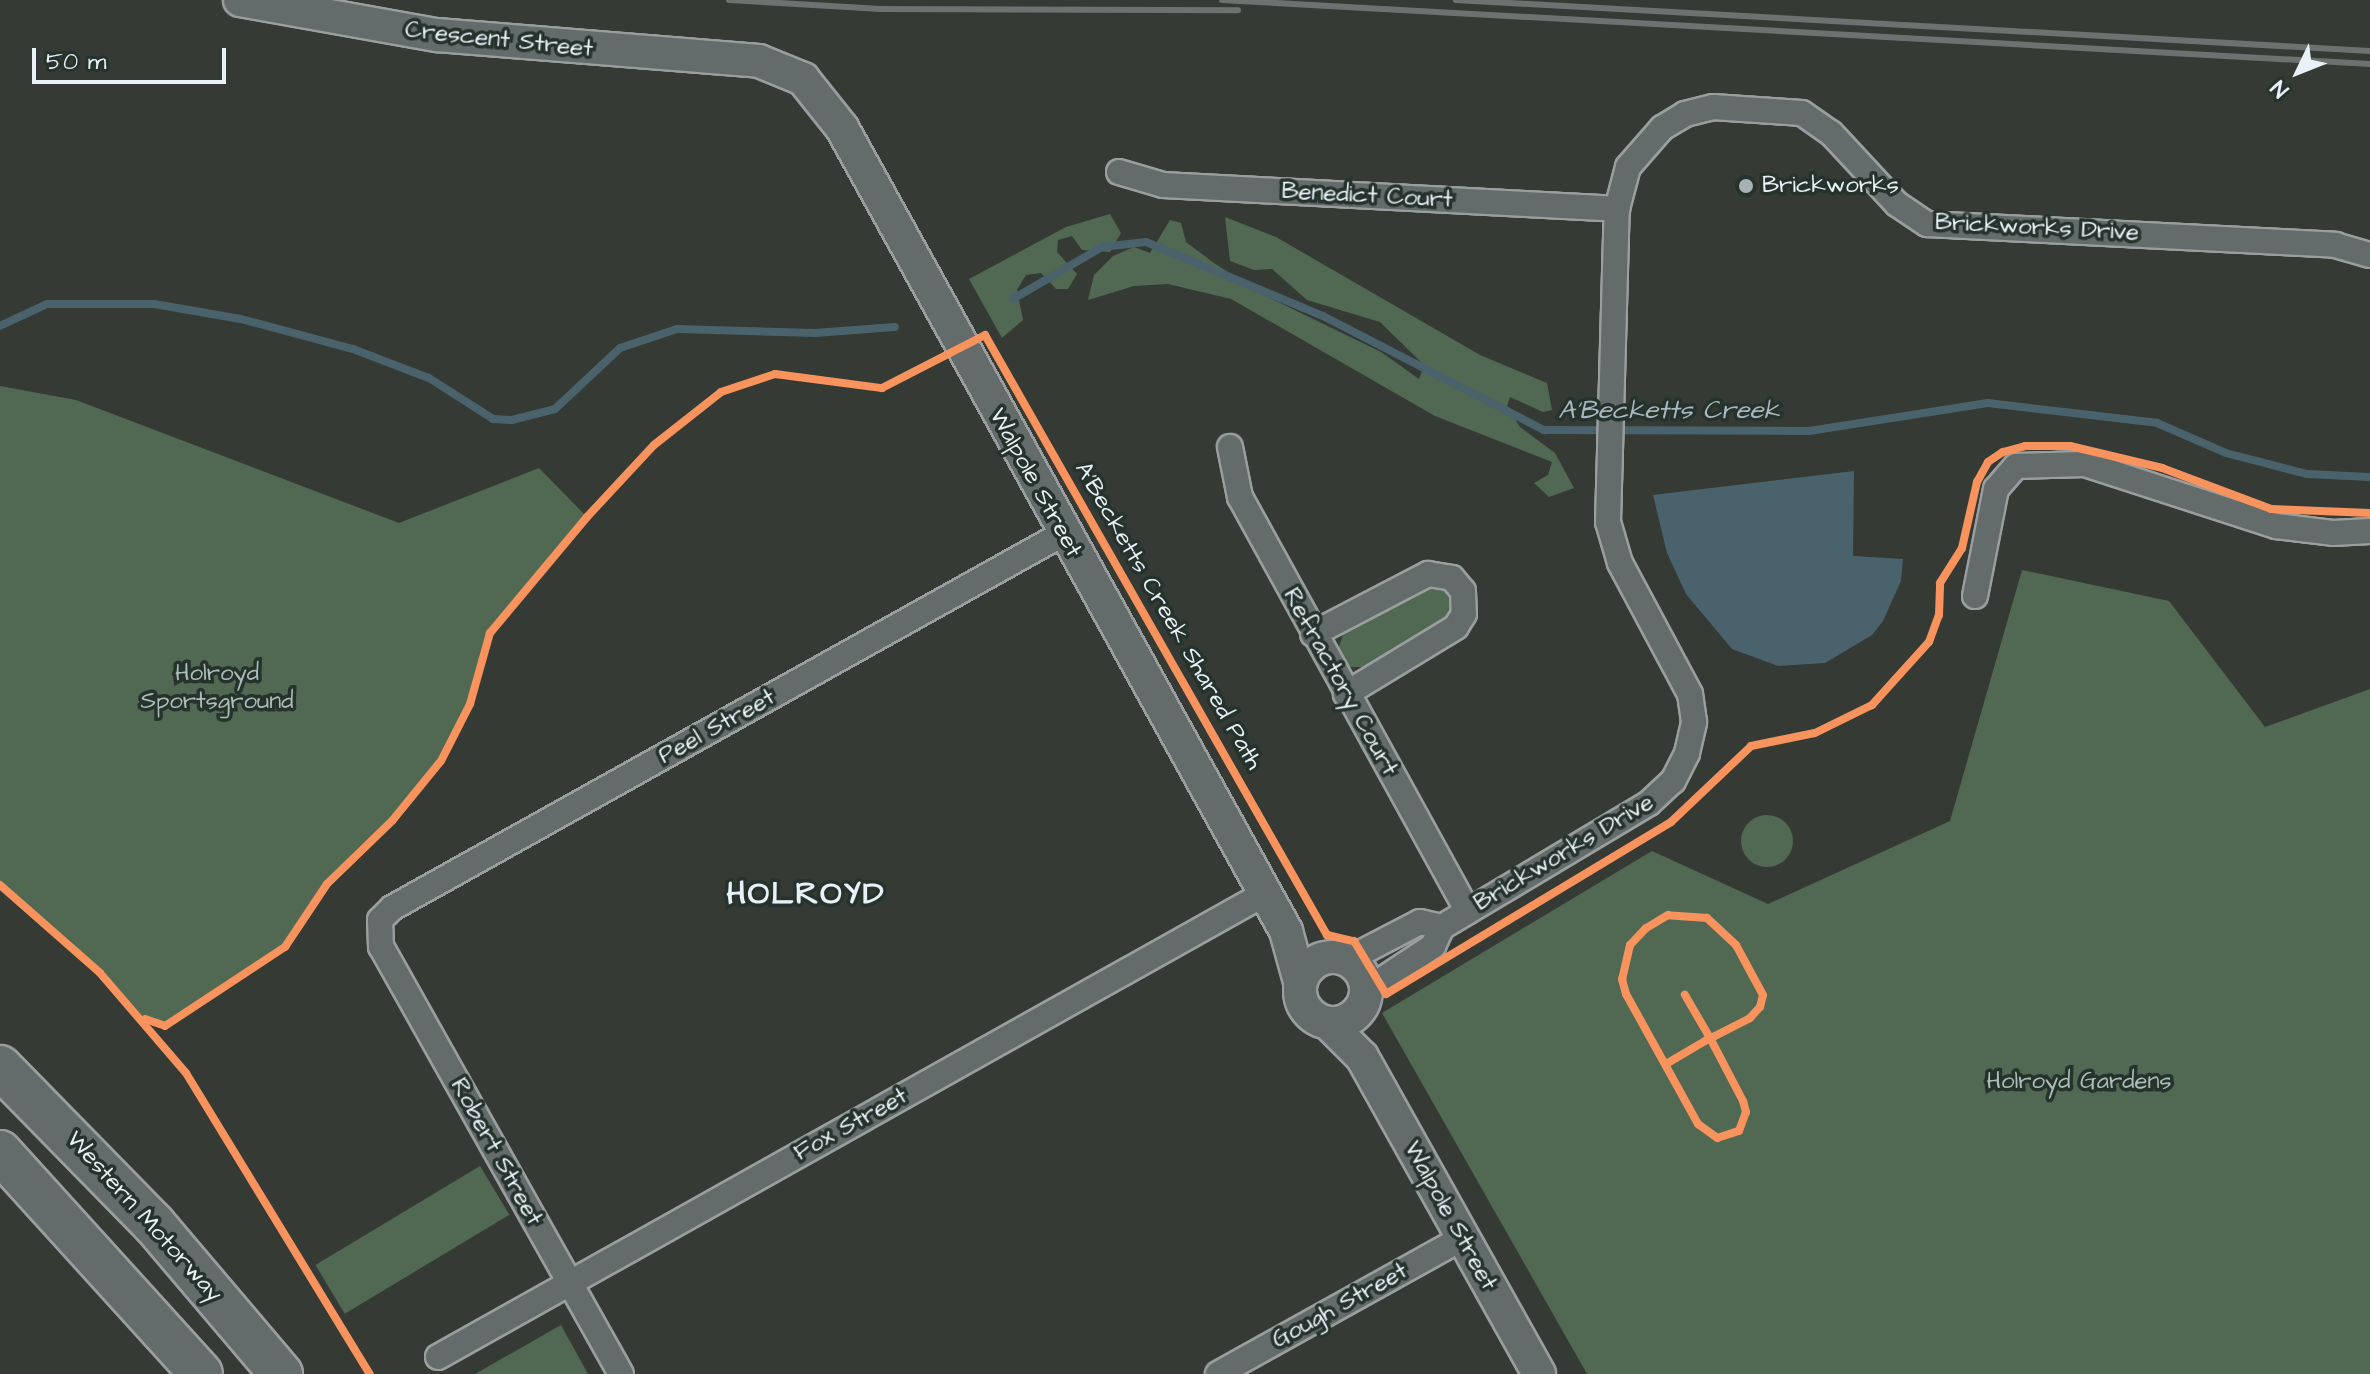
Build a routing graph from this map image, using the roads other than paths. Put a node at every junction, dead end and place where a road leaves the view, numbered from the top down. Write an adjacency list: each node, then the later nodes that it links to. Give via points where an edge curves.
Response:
1 (240, 0): 2 (street, Crescent Street, via 437,35)
2 (759, 61): 8 (street, Walpole Street, via 803,79 842,128)
3 (1119, 172): 4 (street, Benedict Court, via 1163,185)
4 (1617, 209): 5 (street, Brickworks Drive, via 1628,167 1646,142 1671,122 1713,107 1785,110 1821,123 1897,204 1927,224 2335,245); 13 (street, Brickworks Drive, via 1608,522 1616,553 1690,694 1694,722 1673,781 1649,803)
5 (2370, 255)
6 (1230, 447): 10 (street, Refractory Court, via 1240,497)
7 (2370, 531): 9 (street, via 2276,526 2085,464 2016,466 1996,489)
8 (1064, 533): 12 (street, Walpole Street); 14 (street, Peel Street, via 392,908)
9 (1975, 596)
10 (1313, 634): 11 (street, Refractory Court); 11 (street, via 1428,574 1444,574 1463,591 1464,614 1456,627)
11 (1346, 694): 13 (street, Refractory Court)
12 (1264, 894): 16 (street, Walpole Street, via 1286,931); 23 (street, Fox Street)
13 (1468, 911): 15 (street, Brickworks Drive)
14 (378, 927): 23 (street, Robert Street, via 381,947)
15 (1442, 927): 16 (street, Brickworks Drive, via 1420,922); 17 (street, Brickworks Drive, via 1433,946)
16 (1323, 967): 17 (street, via 1360,973); 17 (street, via 1309,1013)
17 (1350, 1009): 22 (street, Walpole Street, via 1362,1057)
18 (0, 1037): 20 (highway)
19 (0, 1067): 20 (highway, Western Motorway)
20 (54, 1119): 26 (highway, Western Motorway, via 153,1223)
21 (0, 1152): 25 (highway)
22 (1462, 1238): 28 (street, Gough Street); 29 (street, Walpole Street)
23 (570, 1283): 24 (street, Fox Street); 27 (street, Robert Street)
24 (438, 1357)
25 (201, 1374)
26 (281, 1374)
27 (621, 1374)
28 (1218, 1374)
29 (1539, 1374)

